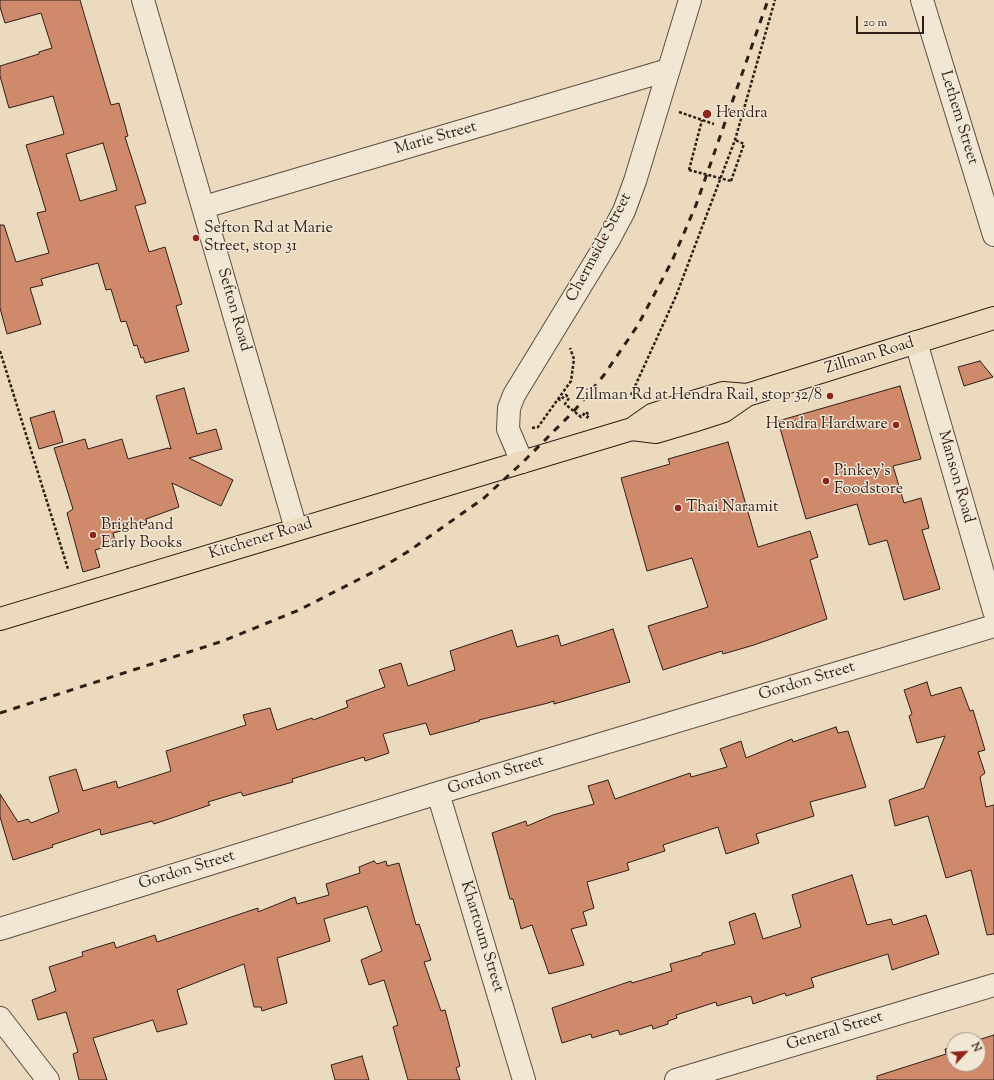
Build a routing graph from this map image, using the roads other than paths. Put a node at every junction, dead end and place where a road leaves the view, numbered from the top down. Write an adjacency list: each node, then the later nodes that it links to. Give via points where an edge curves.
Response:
1 (143, 0): 5 (street, Sefton Road)
2 (690, 0): 4 (street, Chermside Street)
3 (922, 0): 6 (street, Lethem Street)
4 (668, 70): 5 (street, Marie Street); 9 (street, Chermside Street, via 624,211 514,395 509,408 508,429)
5 (204, 206): 10 (street, Sefton Road)
6 (994, 235)
7 (994, 318): 8 (main road, Zillman Road)
8 (916, 342): 9 (main road, Zillman Road, via 747,395 724,411 693,421 656,432 632,429); 11 (street, Manson Road)
9 (522, 462): 10 (main road, Kitchener Road)
10 (296, 529): 12 (main road, Kitchener Road)
11 (994, 611)
12 (0, 618)
13 (994, 626): 14 (street, Gordon Street)
14 (438, 793): 15 (street, Gordon Street); 19 (street, Khartoum Street)
15 (0, 929)
16 (994, 985): 20 (street, General Street)
17 (0, 1018): 18 (street)
18 (48, 1080)
19 (524, 1080)
20 (676, 1080)

